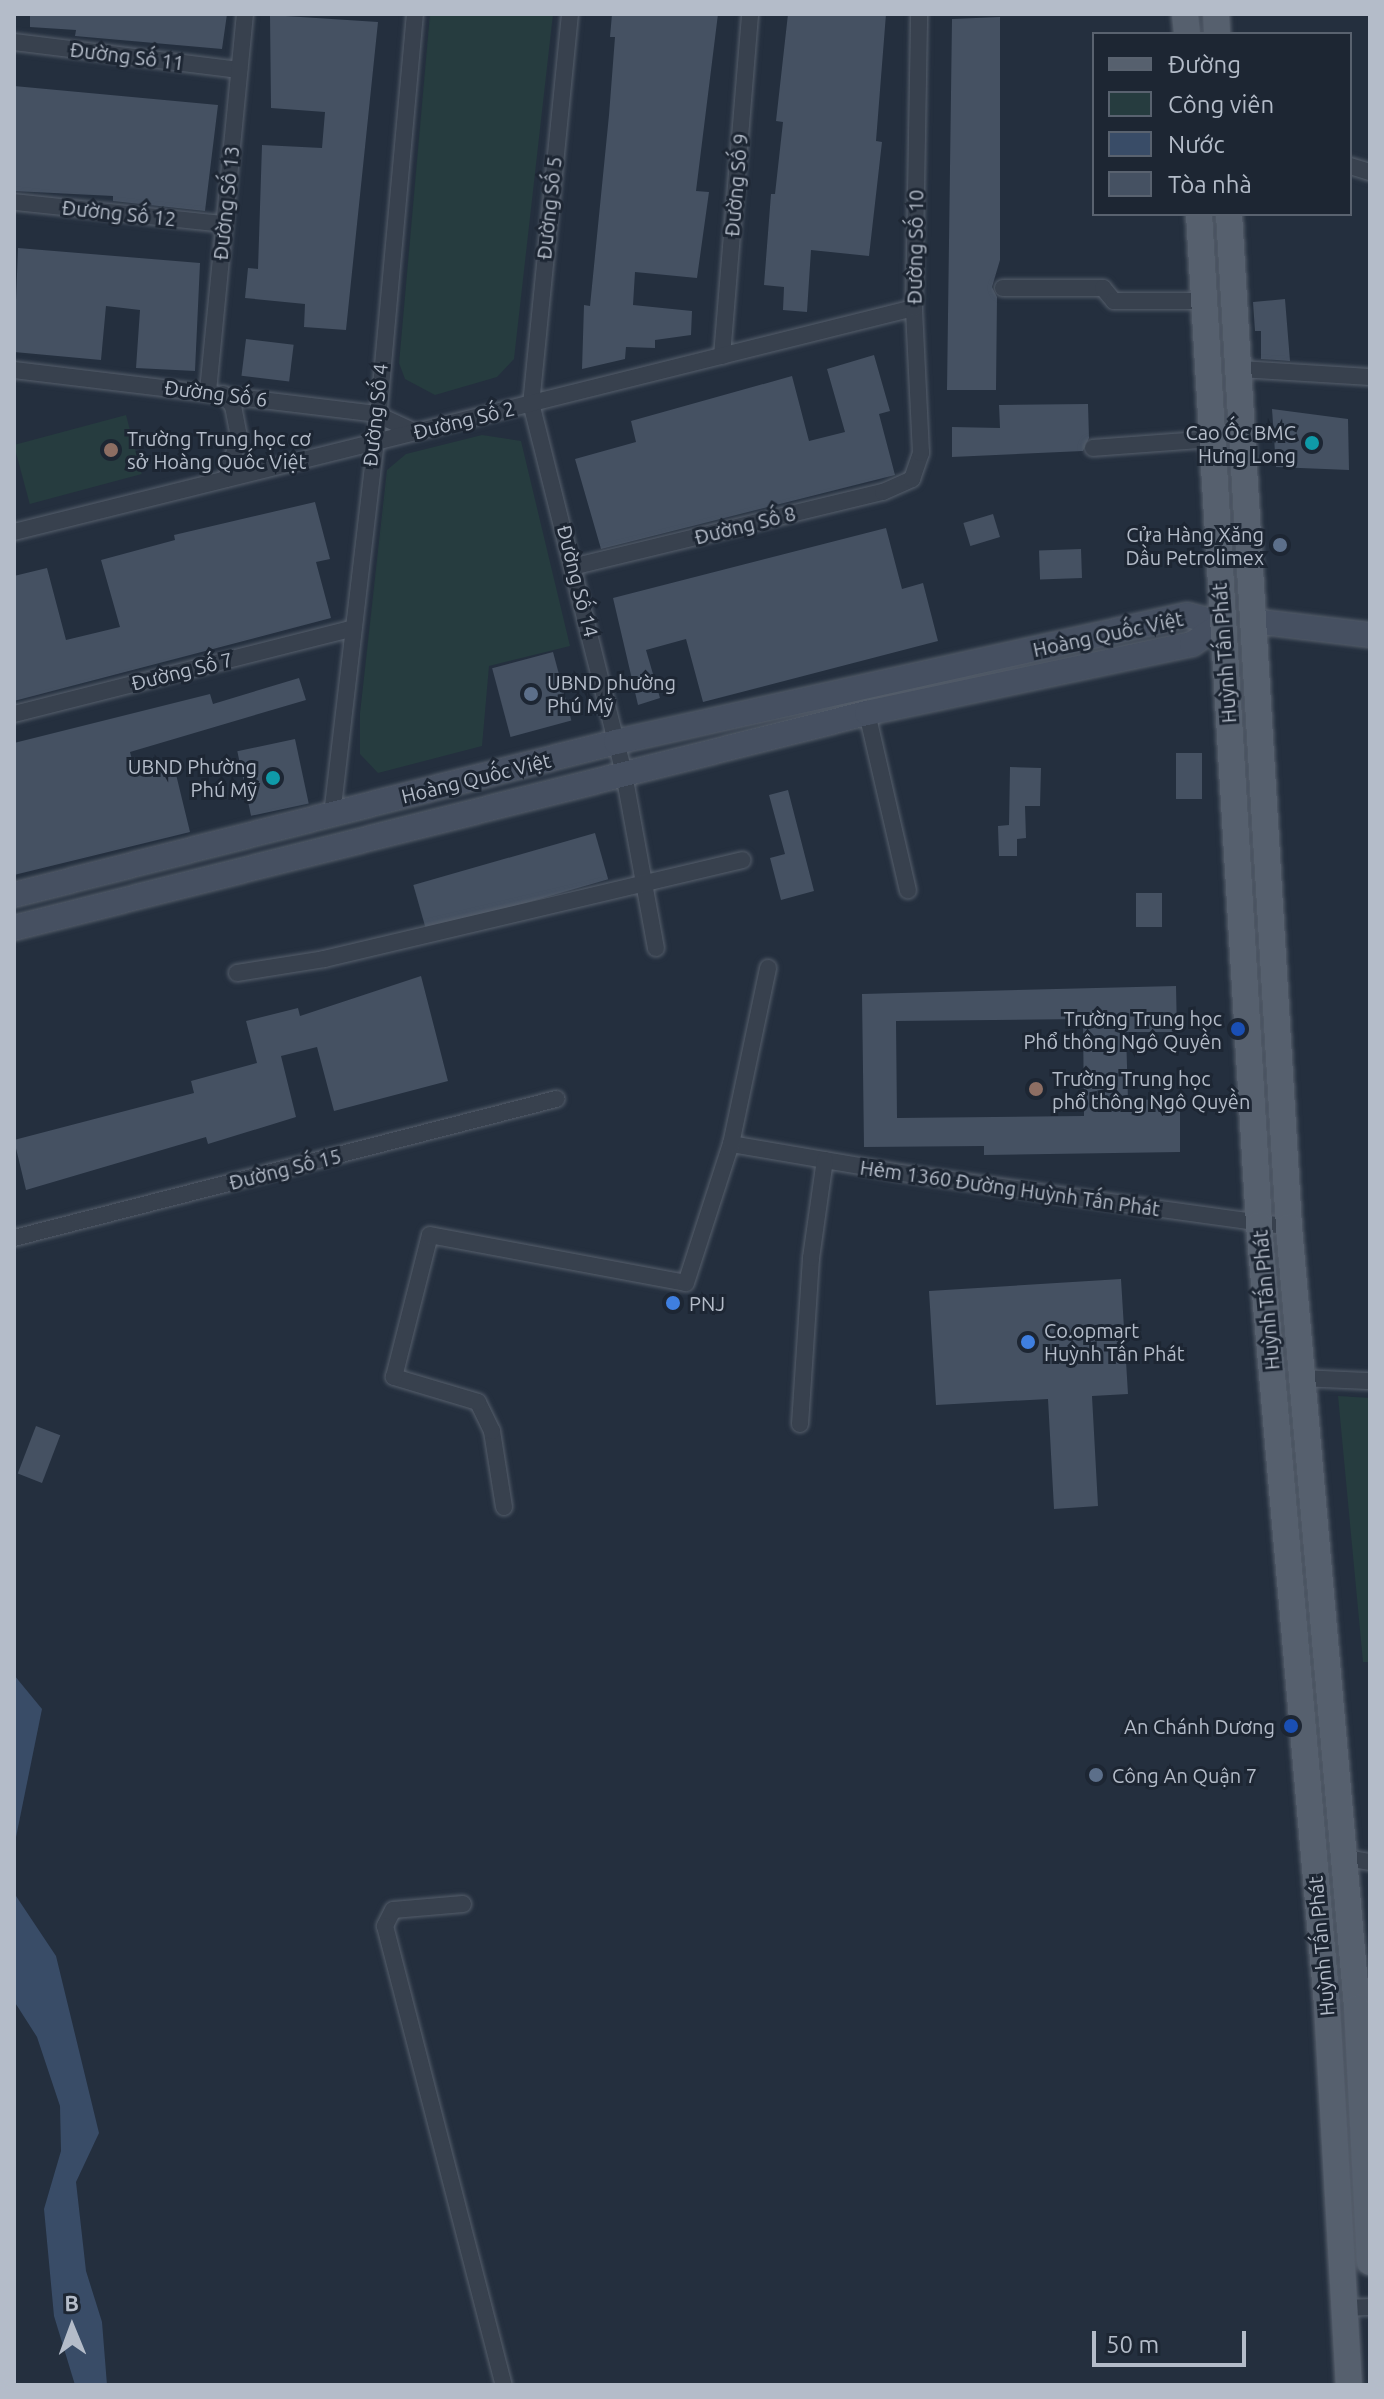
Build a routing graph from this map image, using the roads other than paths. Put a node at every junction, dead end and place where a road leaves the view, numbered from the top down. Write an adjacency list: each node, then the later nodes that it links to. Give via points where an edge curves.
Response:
1 (245, 14): 7 (street, Đường Số 13)
2 (415, 14): 21 (street, Đường Số 4)
3 (570, 14): 20 (street, Đường Số 5)
4 (750, 14): 15 (street, Đường Số 9)
5 (919, 14): 14 (street, Đường Số 10)
6 (14, 42): 7 (street, Đường Số 11)
7 (239, 70): 11 (street, Đường Số 13)
8 (14, 202): 11 (street, Đường Số 12)
9 (1199, 216): 13 (main road, Huỳnh Tấn Phát)
10 (1229, 216): 16 (main road, Huỳnh Tấn Phát)
11 (224, 224): 19 (street, Đường Số 13)
12 (1003, 288): 13 (street, via 1103,288 1114,301)
13 (1204, 301): 23 (main road, Huỳnh Tấn Phát)
14 (914, 308): 15 (street, Đường Số 2); 27 (street, Đường Số 10, via 921,453)
15 (722, 356): 20 (street, Đường Số 2)
16 (1240, 369): 18 (street); 30 (main road, Huỳnh Tấn Phát)
17 (14, 370): 19 (street, Đường Số 6)
18 (1370, 377)
19 (216, 393): 21 (street, Đường Số 6); 26 (street, via 233,406 239,438)
20 (531, 403): 22 (street, Đường Số 2); 29 (street, Đường Số 14)
21 (376, 414): 22 (street, Đường Số 6); 24 (street, Đường Số 4)
22 (415, 432): 24 (street, Đường Số 2)
23 (1212, 439): 25 (street); 31 (main road, Huỳnh Tấn Phát)
24 (376, 442): 26 (street, Đường Số 2); 32 (street, Đường Số 4)
25 (1093, 448)
26 (226, 479): 28 (street, Đường Số 2)
27 (912, 479): 29 (street, Đường Số 8, via 883,492)
28 (14, 532)
29 (576, 566): 36 (street, Đường Số 14)
30 (1254, 621): 31 (main road); 33 (main road); 51 (main road, Huỳnh Tấn Phát)
31 (1222, 624): 34 (main road, Hoàng Quốc Việt, via 1192,644); 36 (main road, Hoàng Quốc Việt, via 1187,615); 50 (main road, Huỳnh Tấn Phát, via 1255,1094)
32 (350, 629): 35 (street, Đường Số 7); 38 (street, Đường Số 4)
33 (1370, 635)
34 (867, 713): 37 (main road, Hoàng Quốc Việt); 41 (street)
35 (14, 714)
36 (616, 742): 37 (street, Đường Số 14); 38 (main road, Hoàng Quốc Việt)
37 (624, 774): 40 (street, Đường Số 14); 43 (main road, Hoàng Quốc Việt)
38 (332, 815): 42 (main road, Hoàng Quốc Việt)
39 (742, 860): 40 (street)
40 (645, 882): 44 (street, Đường Số 14); 46 (street, via 324,959)
41 (908, 890)
42 (14, 895)
43 (14, 928)
44 (656, 948)
45 (768, 968): 48 (street)
46 (237, 973)
47 (556, 1099): 52 (street, Đường Số 15)
48 (731, 1144): 49 (street, Hẻm 1360 Đường Huỳnh Tấn Phát); 56 (street, via 686,1283 430,1235 394,1377 478,1402 492,1431)
49 (825, 1160): 50 (street, Hẻm 1360 Đường Huỳnh Tấn Phát); 55 (street, via 811,1258)
50 (1259, 1225): 51 (street, Hẻm 1360 Đường Huỳnh Tấn Phát); 62 (main road, Huỳnh Tấn Phát, via 1327,2006)
51 (1289, 1227): 53 (main road, Huỳnh Tấn Phát)
52 (14, 1238)
53 (1303, 1378): 54 (street); 57 (main road, Huỳnh Tấn Phát)
54 (1370, 1381)
55 (800, 1424)
56 (504, 1507)
57 (1341, 1857): 58 (street); 60 (main road, Huỳnh Tấn Phát, via 1357,2008)
58 (1370, 1862)
59 (463, 1904): 63 (street, via 393,1910 385,1926)
60 (1370, 2262)
61 (1370, 2307): 62 (street)
62 (1343, 2308): 64 (main road, Huỳnh Tấn Phát)
63 (504, 2385)
64 (1349, 2385)

